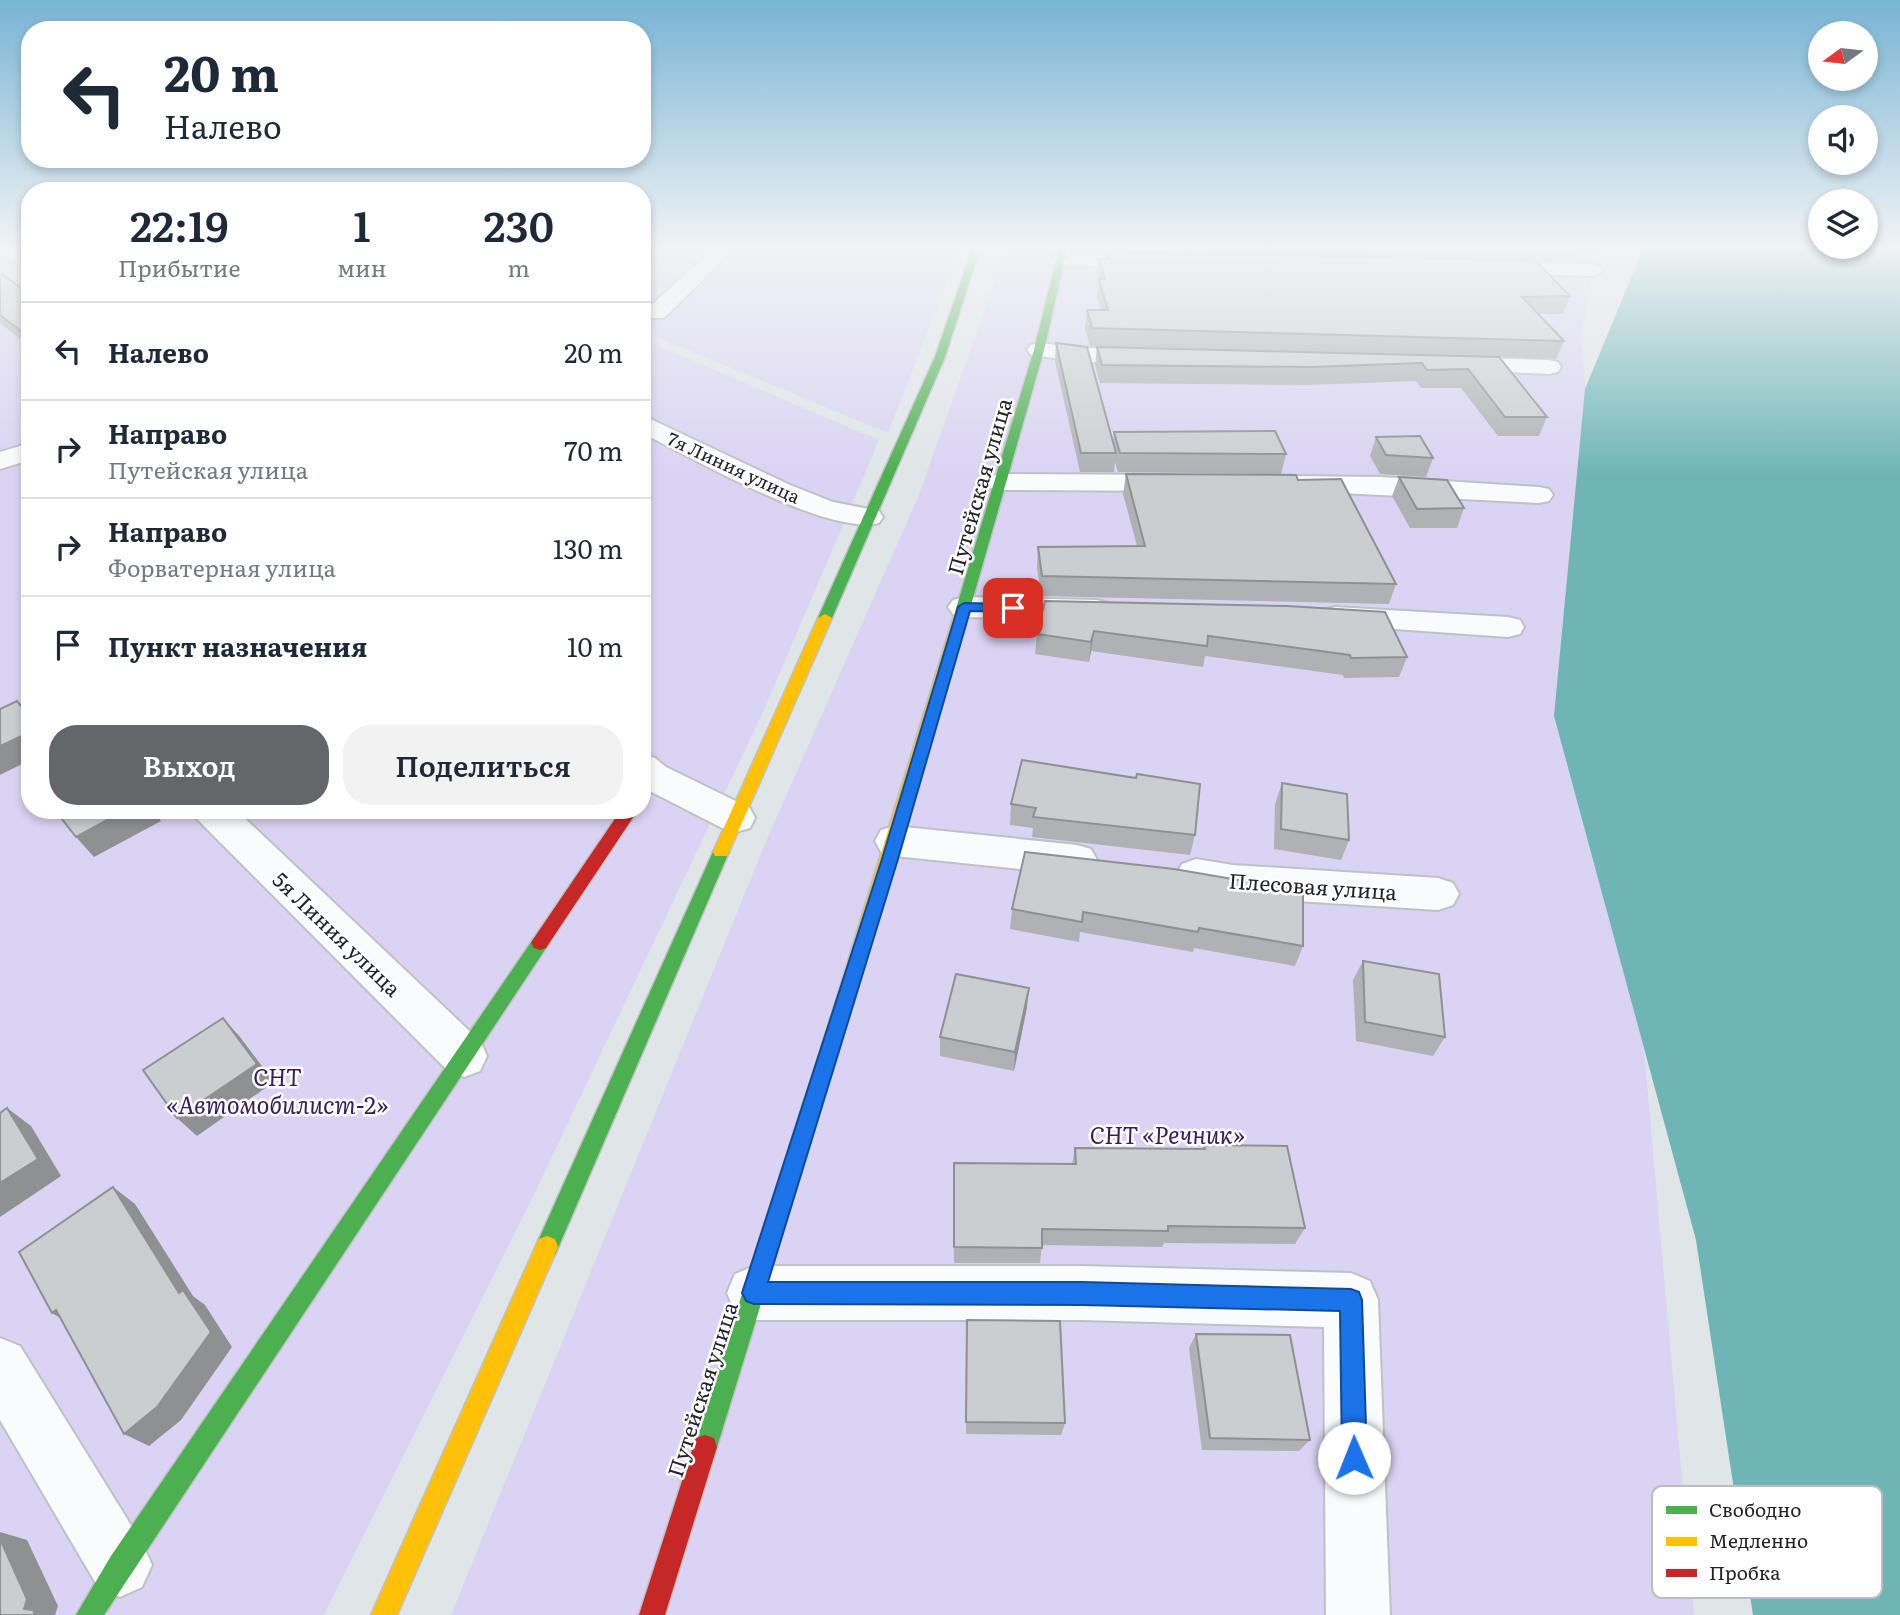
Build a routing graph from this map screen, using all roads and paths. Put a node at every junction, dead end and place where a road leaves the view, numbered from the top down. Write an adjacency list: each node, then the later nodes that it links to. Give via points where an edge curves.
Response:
1 (951, 324): 14 (street)
2 (1045, 324): 3 (street, Путейская улица)
3 (1039, 351): 4 (street); 10 (street, Путейская улица)
4 (1168, 356)
5 (1426, 363): 6 (street)
6 (1549, 367)
7 (651, 428): 14 (street, 7я Линия улица, via 780,491 826,509)
8 (21, 454): 9 (street)
9 (0, 461)
10 (1001, 482): 11 (street); 15 (street, Путейская улица)
11 (1202, 483)
12 (1257, 483): 13 (street)
13 (1539, 495)
14 (869, 517): 20 (street)
15 (964, 607): 16 (street); 23 (street, Путейская улица)
16 (1121, 611)
17 (1309, 616): 18 (street)
18 (1508, 627)
19 (651, 780): 20 (street)
20 (736, 818): 32 (street)
21 (221, 819): 27 (street, 5я Линия улица)
22 (624, 819): 27 (street)
23 (895, 841): 24 (street); 28 (street, Путейская улица)
24 (1115, 864)
25 (1156, 869): 26 (street, Плесовая улица, via 1233,881)
26 (1438, 894)
27 (464, 1056): 30 (street)
28 (754, 1293): 33 (street, Путейская улица); 34 (street, via 1082,1293 1351,1300)
29 (0, 1366): 30 (street)
30 (120, 1565): 31 (street)
31 (89, 1615)
32 (384, 1615)
33 (652, 1615)
34 (1357, 1615)

